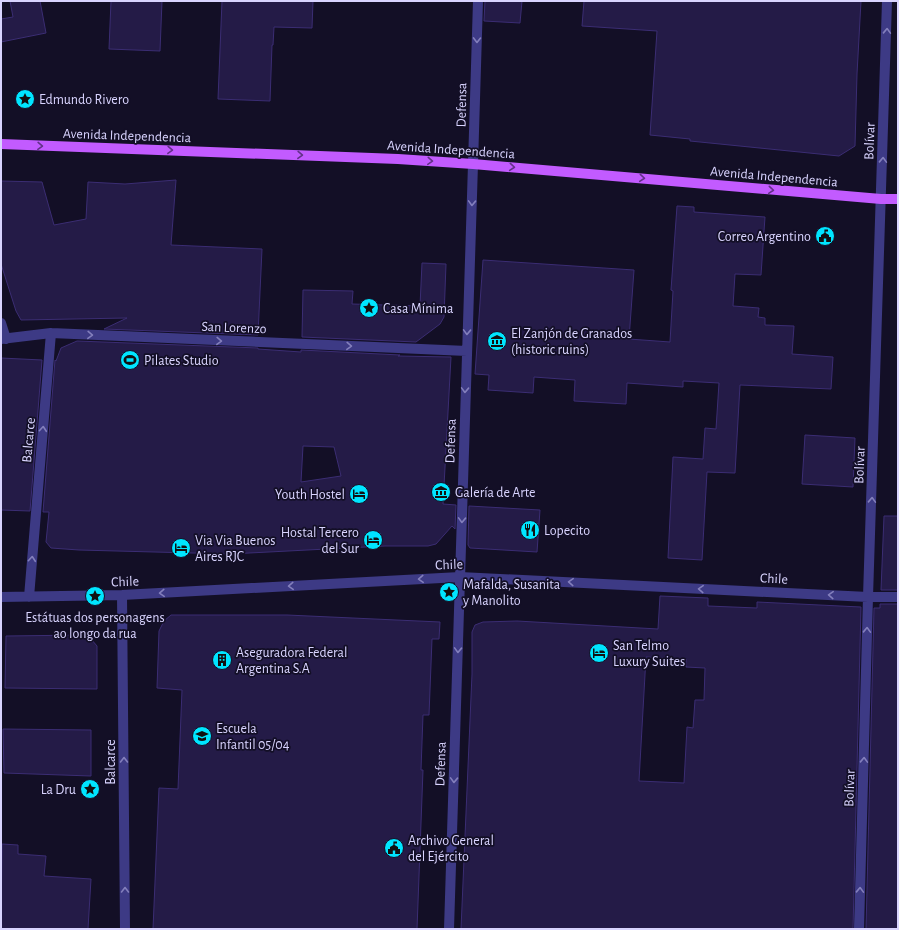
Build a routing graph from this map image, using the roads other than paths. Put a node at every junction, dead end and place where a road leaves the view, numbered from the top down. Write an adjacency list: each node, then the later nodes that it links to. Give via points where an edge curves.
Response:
1 (478, 1): 4 (street, Defensa, one-way to 4)
2 (888, 1): 5 (street, Bolívar, one-way to 2)
3 (1, 144): 4 (main road, Avenida Independencia, one-way to 4)
4 (473, 164): 5 (main road, Avenida Independencia, one-way to 5); 10 (street, Defensa, one-way to 10)
5 (881, 199): 6 (main road, Avenida Independencia); 15 (street, Bolívar, one-way to 5)
6 (898, 199)
7 (1, 323): 9 (street)
8 (51, 333): 9 (street, San Lorenzo); 10 (street, San Lorenzo, one-way to 10); 14 (street, Balcarce, one-way to 8)
9 (3, 339)
10 (467, 351): 11 (street, Defensa, one-way to 11)
11 (460, 577): 12 (street, Chile, one-way to 12); 15 (street, Chile, one-way to 11); 18 (street, Defensa, one-way to 18)
12 (122, 595): 14 (street, Chile); 17 (street, Balcarce, one-way to 12)
13 (1, 597): 14 (street, Chile)
14 (29, 597)
15 (868, 597): 16 (street, Chile); 19 (street, Bolívar, one-way to 15)
16 (898, 597)
17 (125, 929)
18 (449, 929)
19 (859, 929)

